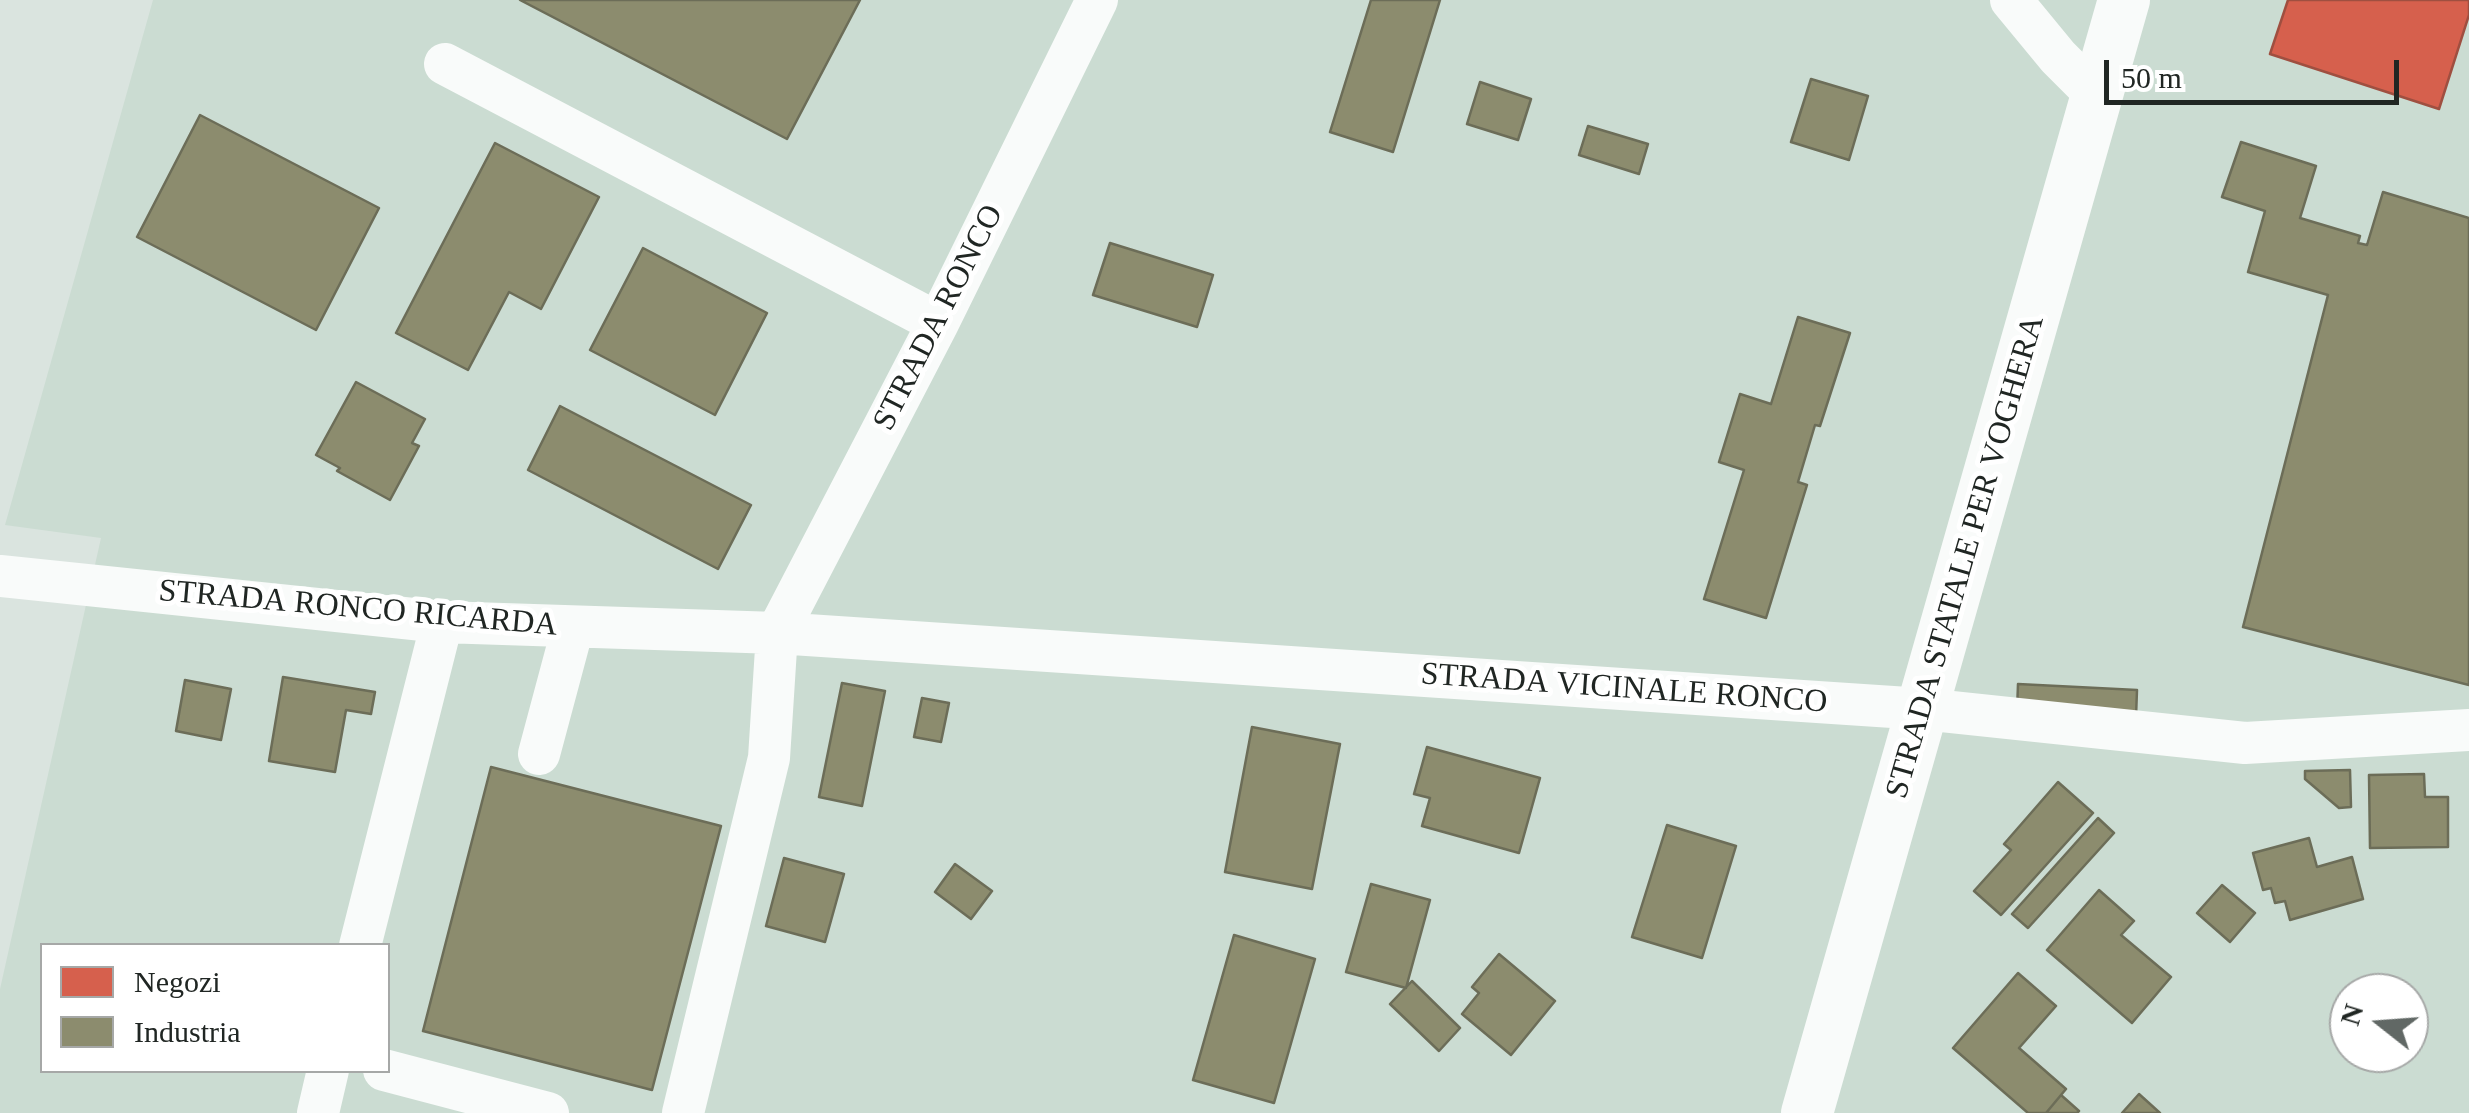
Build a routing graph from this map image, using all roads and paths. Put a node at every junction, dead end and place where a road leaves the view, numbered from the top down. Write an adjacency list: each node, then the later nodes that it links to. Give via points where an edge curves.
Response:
1 (1097, 0): 6 (street, STRADA RONCO)
2 (2011, 0): 5 (street)
3 (2124, 0): 5 (main road, STRADA STATALE PER VOGHERA)
4 (445, 64): 6 (street)
5 (2097, 96): 11 (main road, STRADA STATALE PER VOGHERA)
6 (938, 323): 10 (street, STRADA RONCO)
7 (0, 576): 8 (street, STRADA RONCO RICARDA)
8 (442, 622): 9 (street, STRADA RONCO RICARDA); 14 (street)
9 (572, 626): 10 (street, STRADA RONCO RICARDA); 13 (street)
10 (778, 633): 11 (street, STRADA VICINALE RONCO); 19 (street, via 770,758)
11 (1922, 709): 12 (street, STRADA VICINALE RONCO, via 2245,743); 20 (main road, STRADA STATALE PER VOGHERA)
12 (2469, 730)
13 (539, 754)
14 (361, 943)
15 (390, 1072): 18 (street)
16 (327, 1073): 17 (street)
17 (318, 1113)
18 (548, 1113)
19 (683, 1113)
20 (1807, 1113)

